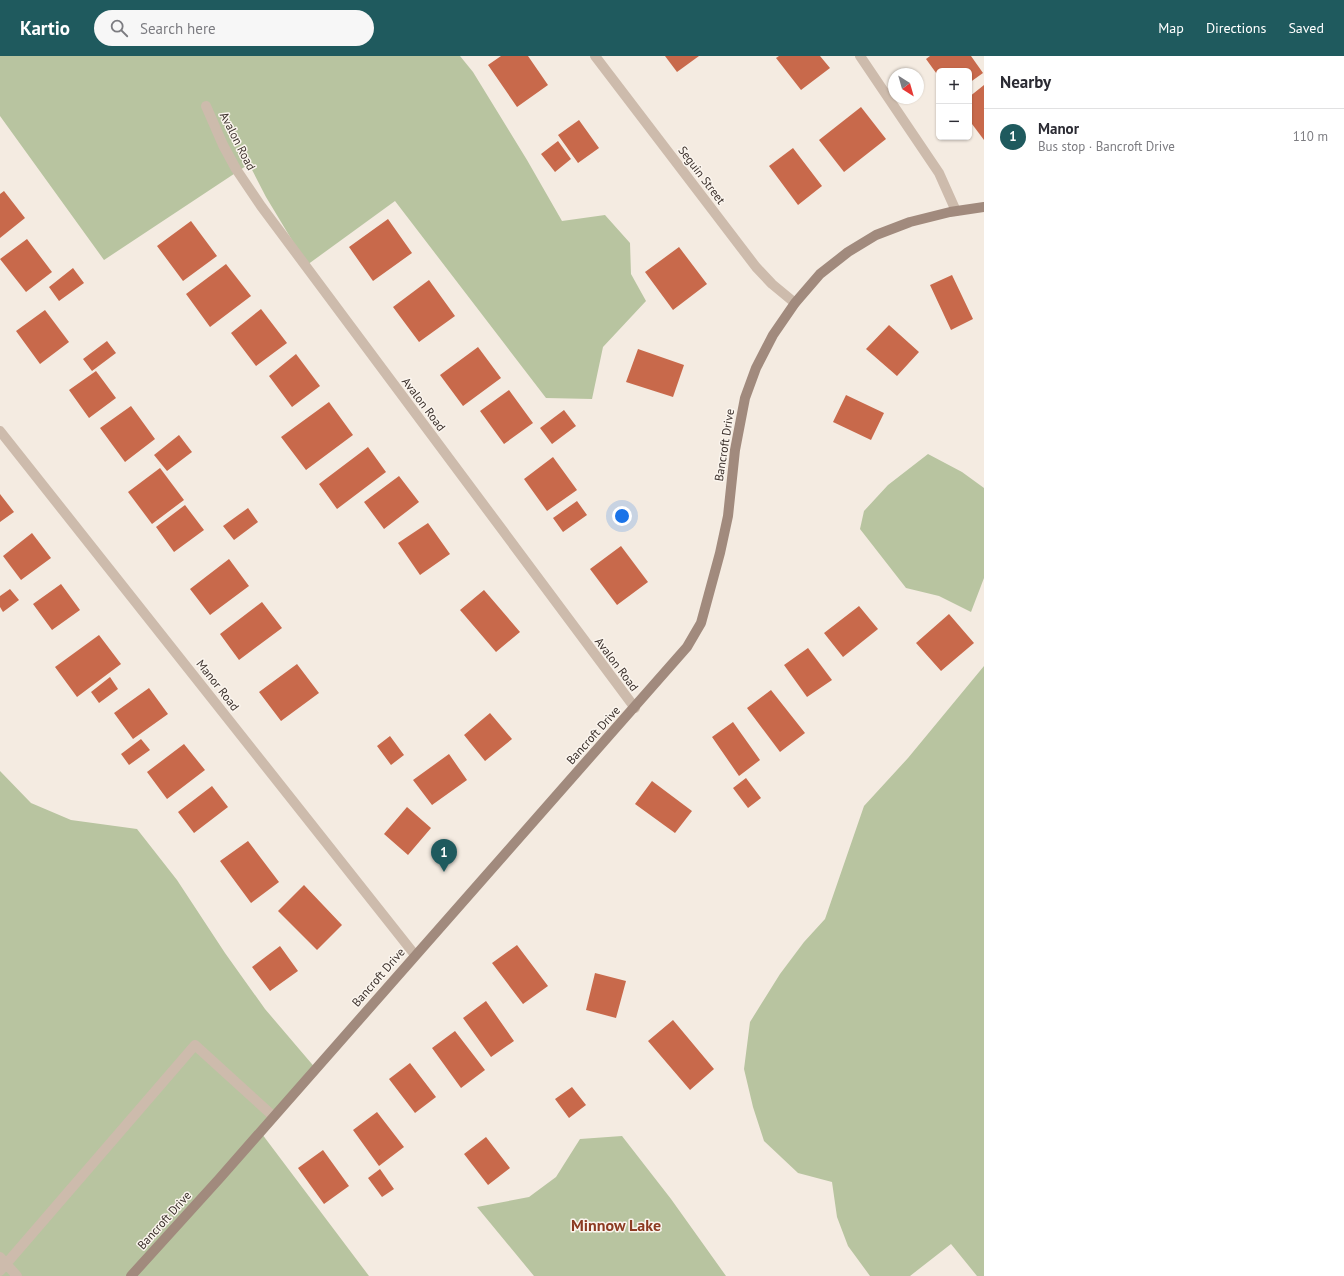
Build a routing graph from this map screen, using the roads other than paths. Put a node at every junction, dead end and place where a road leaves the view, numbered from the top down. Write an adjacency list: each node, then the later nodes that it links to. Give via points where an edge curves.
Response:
1 (595, 56): 6 (street, Seguin Street, via 756,267)
2 (860, 56): 5 (street, via 938,173)
3 (206, 106): 8 (street, Avalon Road, via 236,169 261,206)
4 (984, 207): 5 (main road, Bancroft Drive)
5 (956, 211): 6 (main road, Bancroft Drive, via 910,222 876,234 820,274)
6 (795, 303): 8 (main road, Bancroft Drive, via 773,335 756,368 745,398 733,462 728,516 701,623 687,647)
7 (0, 431): 9 (street, Manor Road)
8 (635, 708): 9 (main road, Bancroft Drive)
9 (415, 955): 10 (main road, Bancroft Drive)
10 (273, 1116): 11 (street, via 195,1045); 13 (main road, Bancroft Drive)
11 (2, 1264): 12 (street)
12 (18, 1276)
13 (131, 1276)

